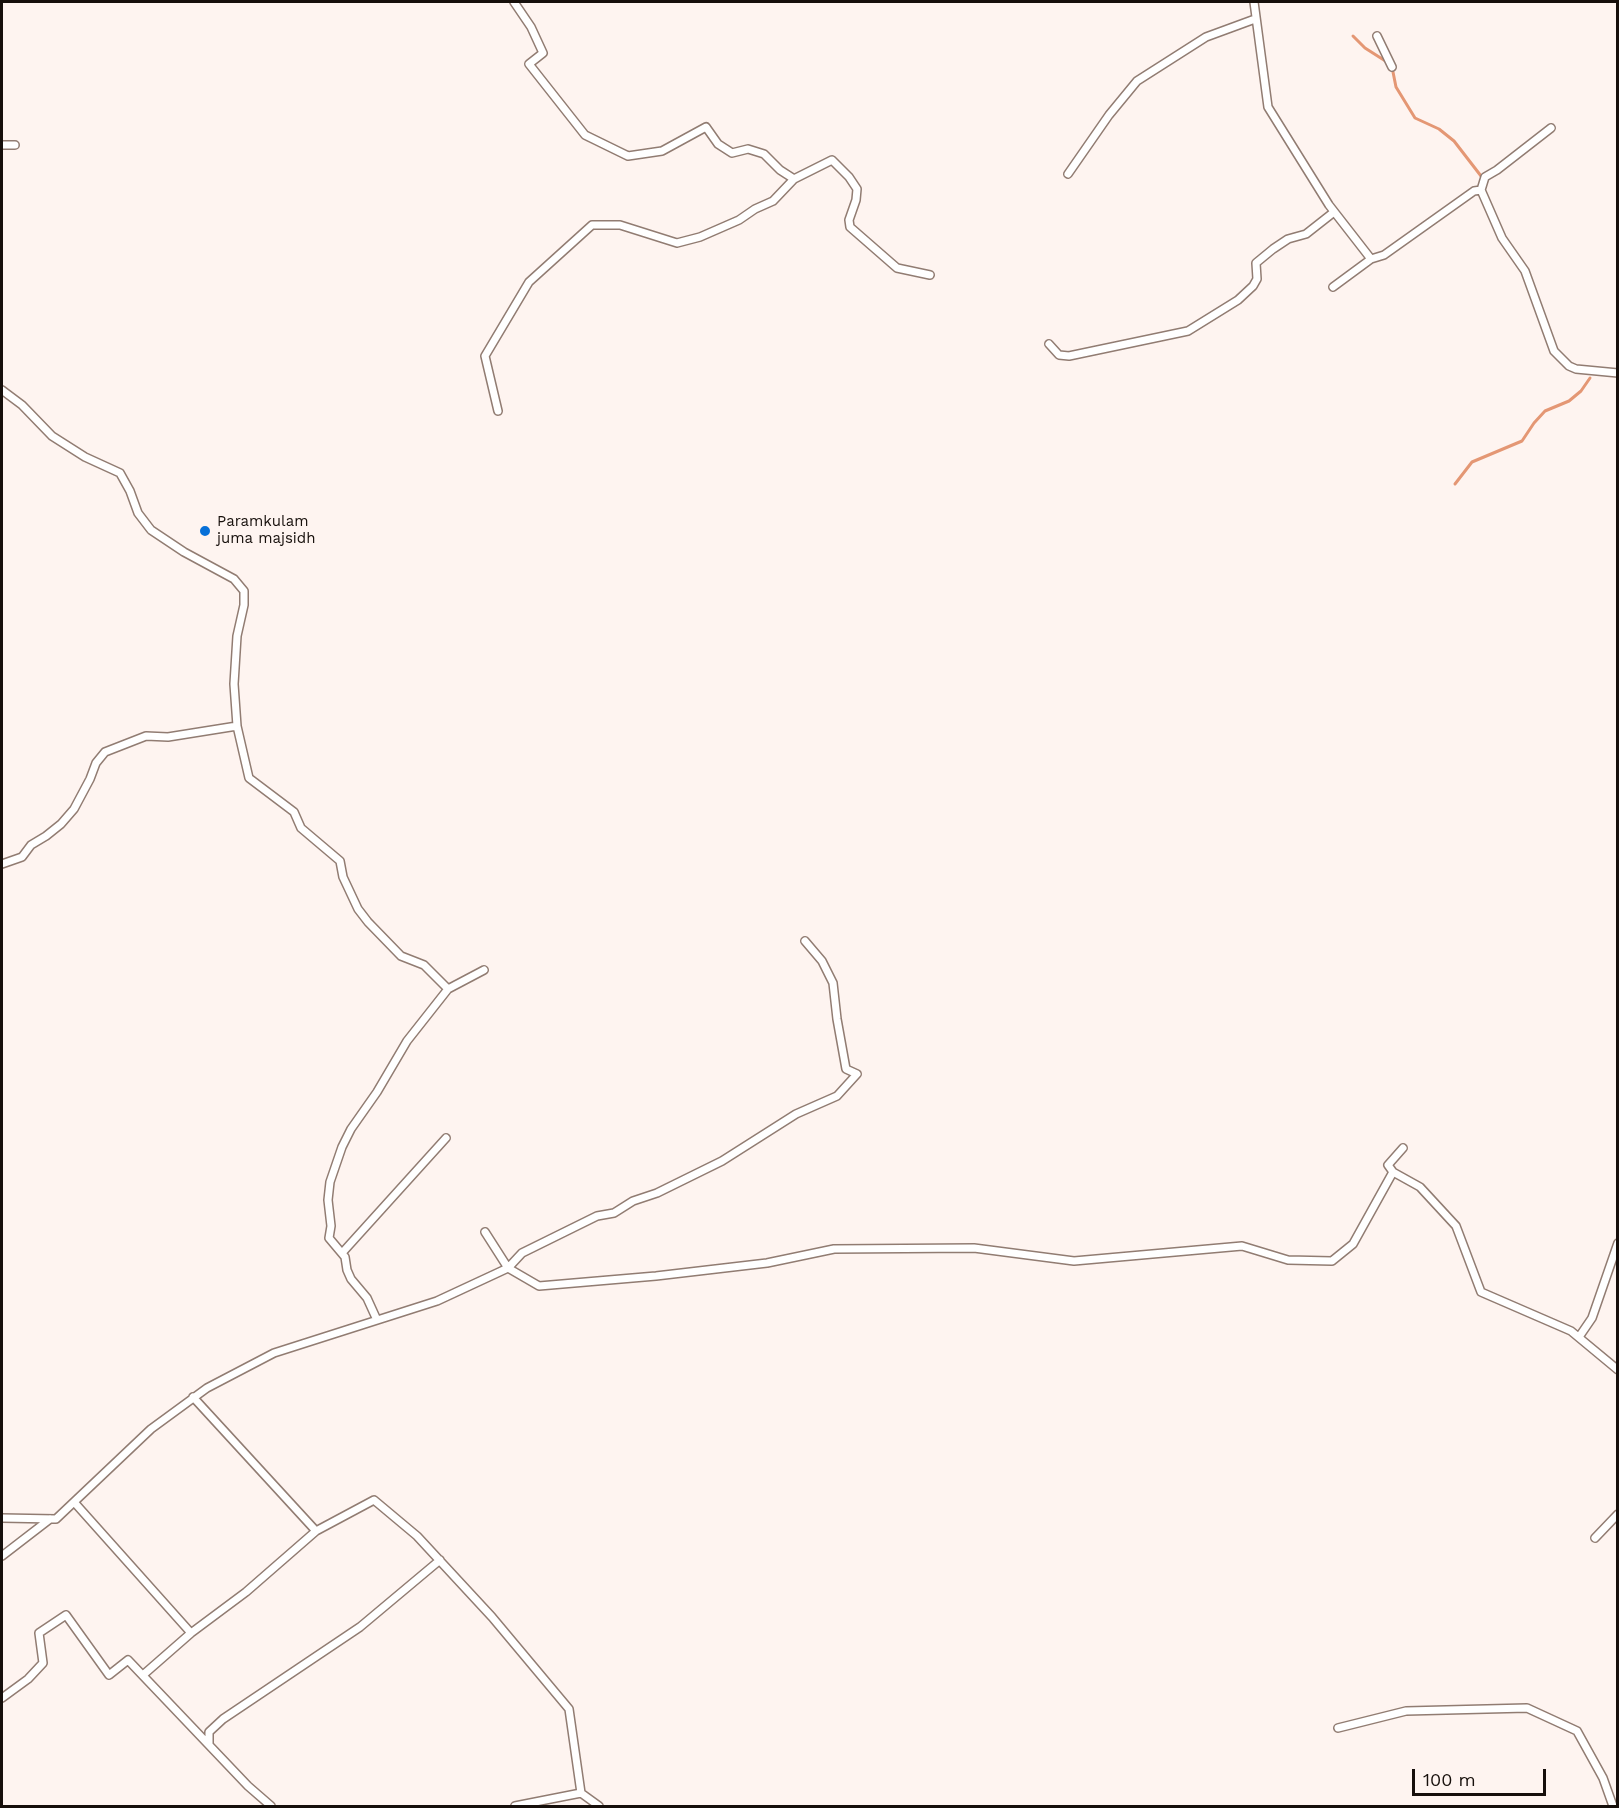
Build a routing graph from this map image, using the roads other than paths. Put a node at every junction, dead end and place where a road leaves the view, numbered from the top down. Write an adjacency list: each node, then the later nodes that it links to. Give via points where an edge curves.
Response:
1 (514, 2): 10 (street, via 543,53 529,64 585,135 628,156 662,151 706,127 718,144 732,153 748,149 764,154)
2 (1254, 2): 3 (street)
3 (1255, 19): 9 (street, via 1206,37 1137,81); 12 (street, via 1268,107)
4 (1377, 36): 5 (street)
5 (1392, 67)
6 (1551, 128): 11 (street, via 1485,177)
7 (2, 145): 8 (street)
8 (15, 145)
9 (1068, 174)
10 (794, 179): 14 (street, via 832,160 857,189 850,227 897,268); 19 (street, via 773,201 739,220 677,243 620,225 592,225 529,282 485,356)
11 (1481, 190): 13 (street, via 1474,191 1384,255); 17 (street, via 1502,237 1525,270 1554,351 1576,369)
12 (1334, 212): 13 (street); 16 (street, via 1306,234 1273,249 1256,263 1257,279 1253,286 1188,331 1069,356 1059,355)
13 (1371, 259): 15 (street)
14 (930, 275)
15 (1333, 287)
16 (1049, 344)
17 (1617, 374)
18 (2, 390): 20 (street, via 52,436 120,473 138,513 151,530 234,579 243,591 234,684)
19 (498, 411)
20 (237, 726): 21 (street, via 168,737 146,736 105,752 74,809 61,824 31,845 22,857); 24 (street, via 249,778 294,812 301,828 340,861 343,877 368,922 401,956 424,965)
21 (2, 864)
22 (805, 941): 31 (street, via 822,961 833,983 846,1070 857,1074 850,1082 837,1096 796,1114 722,1161 522,1253)
23 (484, 970): 24 (street)
24 (448, 989): 30 (street, via 407,1041 342,1147 328,1200 329,1238)
25 (446, 1138): 30 (street)
26 (1403, 1148): 27 (street, via 1388,1165)
27 (1393, 1172): 31 (street, via 1353,1244 1332,1261 1288,1260 1242,1246 1074,1261 974,1248 834,1249 767,1263 538,1286); 33 (street, via 1420,1187 1456,1226 1481,1292)
28 (485, 1232): 31 (street)
29 (1617, 1243): 33 (street, via 1592,1318)
30 (342, 1253): 32 (street, via 351,1279 367,1298)
31 (508, 1268): 32 (street, via 437,1301)
32 (377, 1320): 35 (street, via 274,1353)
33 (1579, 1336): 34 (street)
34 (1617, 1370)
35 (194, 1397): 36 (street, via 151,1429); 40 (street)
36 (74, 1502): 39 (street, via 56,1519); 44 (street)
37 (1617, 1514): 41 (street)
38 (2, 1518): 39 (street)
39 (50, 1519): 42 (street)
40 (316, 1531): 43 (street, via 374,1500); 44 (street)
41 (1595, 1538)
42 (2, 1556)
43 (440, 1560): 48 (street, via 360,1627 223,1719 210,1732); 49 (street, via 569,1709)
44 (191, 1634): 45 (street)
45 (143, 1675): 46 (street, via 128,1660 109,1675 66,1615 39,1633 43,1663); 48 (street)
46 (2, 1698)
47 (1338, 1728): 53 (street, via 1406,1712 1527,1708 1577,1731 1604,1778)
48 (209, 1744): 50 (street)
49 (581, 1793): 51 (street); 52 (street)
50 (271, 1806)
51 (515, 1806)
52 (599, 1806)
53 (1613, 1806)

